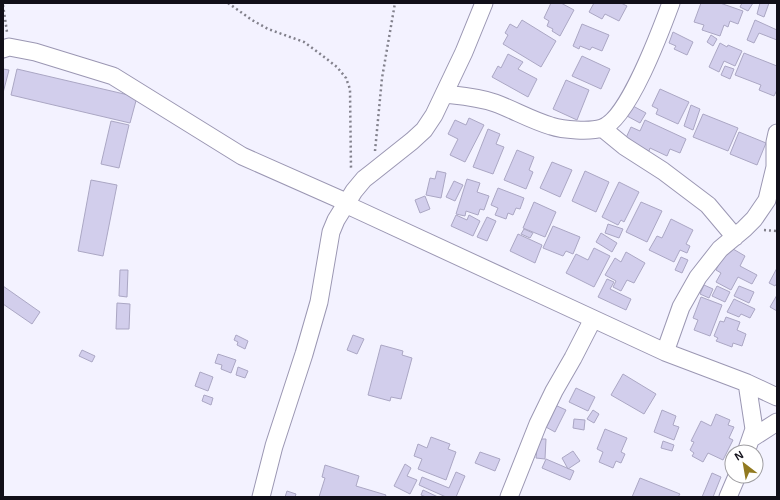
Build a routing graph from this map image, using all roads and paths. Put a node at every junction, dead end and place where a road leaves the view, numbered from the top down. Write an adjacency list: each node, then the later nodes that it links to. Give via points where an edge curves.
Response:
1 (228, 3): 11 (path, via 263,26 304,42 337,67 346,78 350,89 352,127)
2 (394, 3): 10 (path, via 382,78)
3 (484, 3): 7 (street)
4 (671, 3): 8 (street, via 641,76 612,122)
5 (3, 5): 6 (path)
6 (6, 48): 11 (street, via 35,52 113,76 242,156)
7 (444, 94): 8 (street, via 472,96 552,126 589,131); 10 (street, via 424,130)
8 (602, 128): 12 (street, via 708,205)
9 (777, 133): 12 (street, via 775,167 767,200 754,219)
10 (372, 172): 11 (street)
11 (348, 199): 13 (street); 21 (street, via 331,232 319,302 274,446)
12 (735, 237): 14 (street, via 720,249 698,277 681,307)
13 (593, 319): 14 (street); 22 (street, via 538,424)
14 (665, 352): 15 (street)
15 (747, 383): 16 (street); 18 (street, via 754,429)
16 (777, 397)
17 (777, 422): 19 (street)
18 (749, 444)
19 (750, 444)
20 (733, 484): 23 (street)
21 (261, 497)
22 (509, 497)
23 (728, 497)

